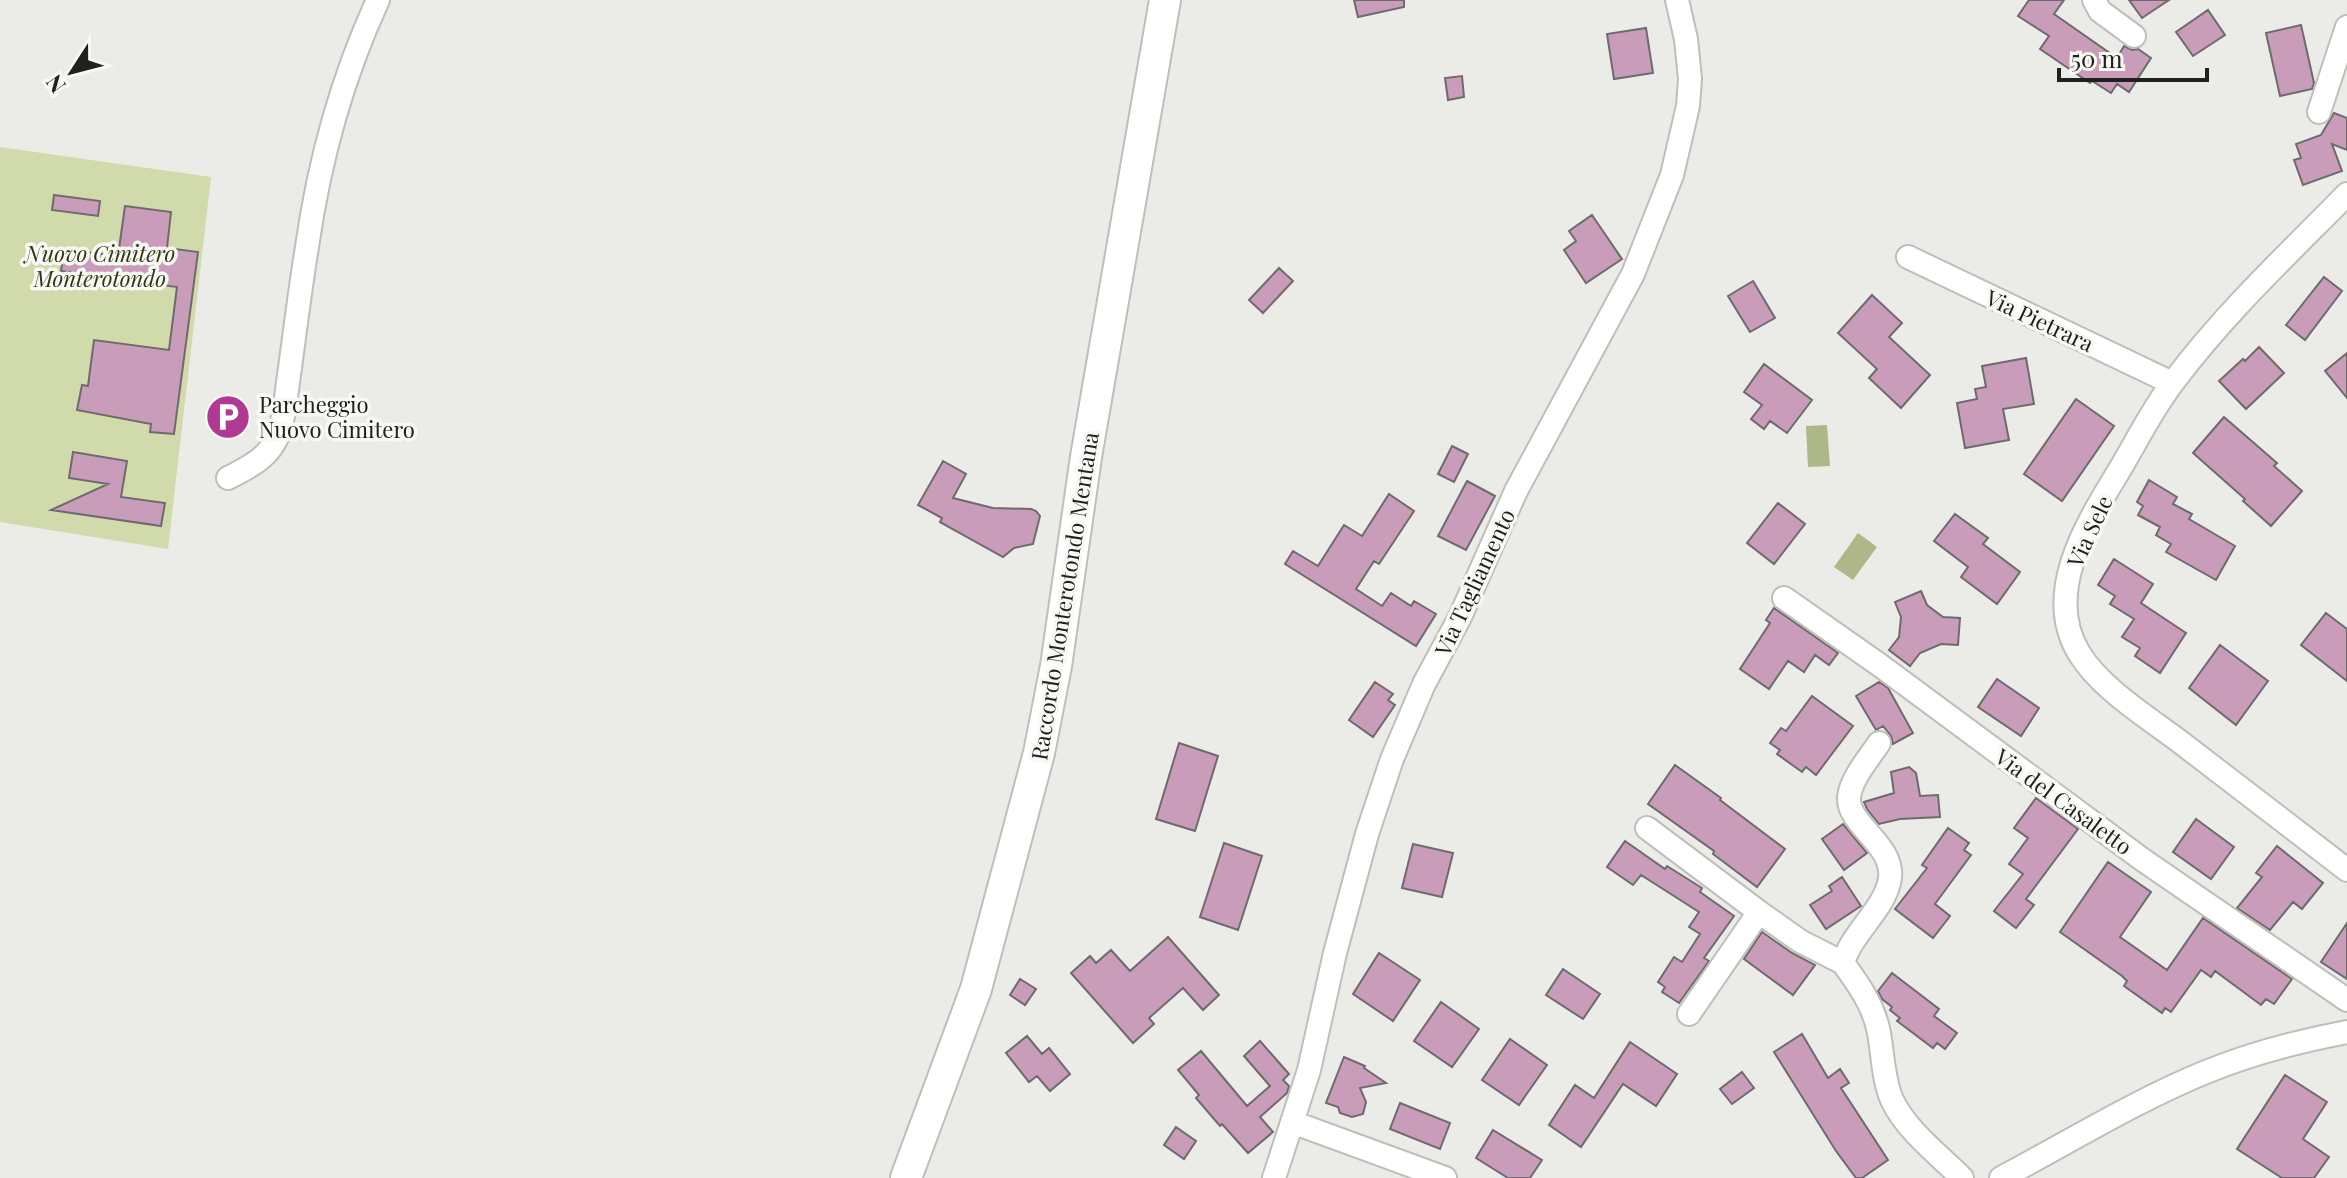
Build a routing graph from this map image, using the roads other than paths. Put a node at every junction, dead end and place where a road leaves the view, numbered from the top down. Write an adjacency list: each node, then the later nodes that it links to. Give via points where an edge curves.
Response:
1 (378, 0): 11 (street, via 347,74 325,156 280,430 264,456)
2 (1165, 0): 22 (main road, Raccordo Monterotondo Mentana, via 1039,753 976,989)
3 (1677, 0): 21 (street, Via Tagliamento, via 1690,79 1672,175 1633,274 1516,491 1392,759 1367,834)
4 (2094, 0): 6 (street, via 2100,11)
5 (2347, 27): 7 (street)
6 (2134, 36)
7 (2319, 112)
8 (2347, 194): 10 (street, Via Sele, via 2245,297)
9 (1908, 257): 10 (street, Via Pietrara)
10 (2172, 383): 15 (street, Via Sele, via 2092,515 2077,550 2066,592 2073,643 2090,668 2129,702)
11 (228, 478)
12 (1784, 598): 18 (street, Via del Casaletto, via 2143,860)
13 (1879, 743): 17 (street, via 1853,784 1849,801 1884,854 1890,876)
14 (1647, 828): 16 (street)
15 (2347, 870)
16 (1759, 912): 17 (street); 19 (street)
17 (1843, 963): 25 (street, via 1871,1006 1897,1109)
18 (2347, 1000)
19 (1689, 1014)
20 (2347, 1032): 26 (street, via 2285,1045 2206,1072)
21 (1292, 1122): 23 (street, Via Tagliamento); 24 (street)
22 (906, 1178)
23 (1274, 1178)
24 (1445, 1178)
25 (1962, 1178)
26 (2001, 1178)

